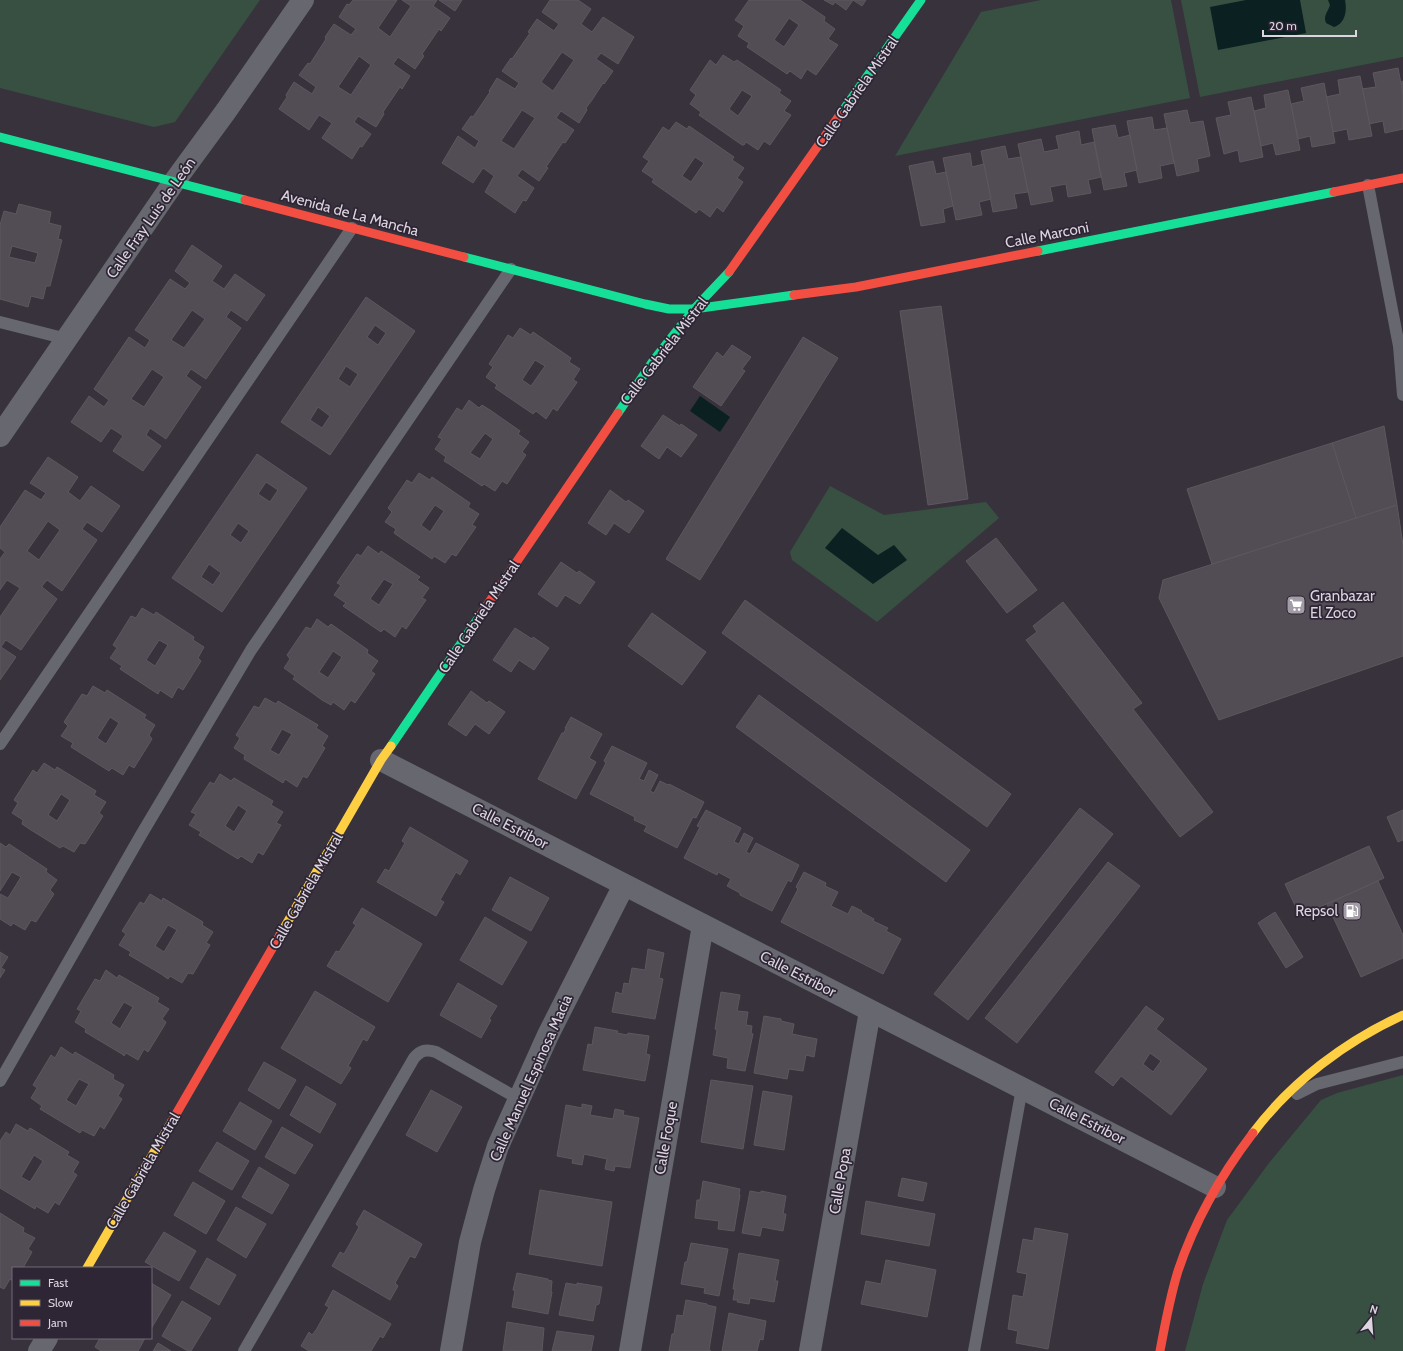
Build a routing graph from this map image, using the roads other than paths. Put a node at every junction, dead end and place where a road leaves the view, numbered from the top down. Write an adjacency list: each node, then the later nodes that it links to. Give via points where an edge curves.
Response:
1 (303, 0): 5 (street, Calle Fray Luis de León)
2 (921, 0): 9 (street, Calle Gabriela Mistral, via 757,236 733,268)
3 (0, 137): 5 (street, Avenida de La Mancha)
4 (1403, 178): 6 (street, Calle Marconi)
5 (174, 182): 7 (street, Avenida de La Mancha); 11 (street, Calle Fray Luis de León)
6 (1368, 185): 9 (street, Calle Marconi, via 856,287); 12 (lane, via 1399,346)
7 (352, 228): 8 (street, Avenida de La Mancha); 14 (lane)
8 (511, 269): 9 (street, Avenida de La Mancha, via 645,304 669,309); 21 (lane, via 251,650)
9 (694, 309): 15 (street, Calle Gabriela Mistral, via 635,386)
10 (0, 322): 11 (lane)
11 (67, 339): 13 (street, Calle Fray Luis de León)
12 (1403, 395)
13 (0, 436)
14 (0, 744)
15 (382, 760): 16 (street, Calle Estribor); 26 (street, Calle Gabriela Mistral)
16 (624, 885): 17 (street, Calle Estribor); 23 (street, Calle Manuel Espinosa Macia)
17 (703, 925): 18 (street, Calle Estribor); 31 (street, Calle Foque)
18 (870, 1011): 22 (street, Calle Estribor); 32 (street, Calle Popa)
19 (1403, 1015): 24 (street, via 1371,1030 1333,1055)
20 (1403, 1062): 24 (lane, via 1317,1084)
21 (0, 1081)
22 (1022, 1088): 25 (street, Calle Estribor); 33 (lane)
23 (518, 1099): 29 (lane, via 436,1052 420,1052 414,1058); 30 (street, Calle Manuel Espinosa Macia, via 498,1146 470,1242)
24 (1275, 1106): 25 (street, via 1246,1140)
25 (1215, 1187): 34 (street, via 1182,1261)
26 (88, 1267)
27 (46, 1339): 28 (street)
28 (39, 1351)
29 (244, 1351)
30 (451, 1351)
31 (630, 1351)
32 (810, 1351)
33 (974, 1351)
34 (1160, 1351)

